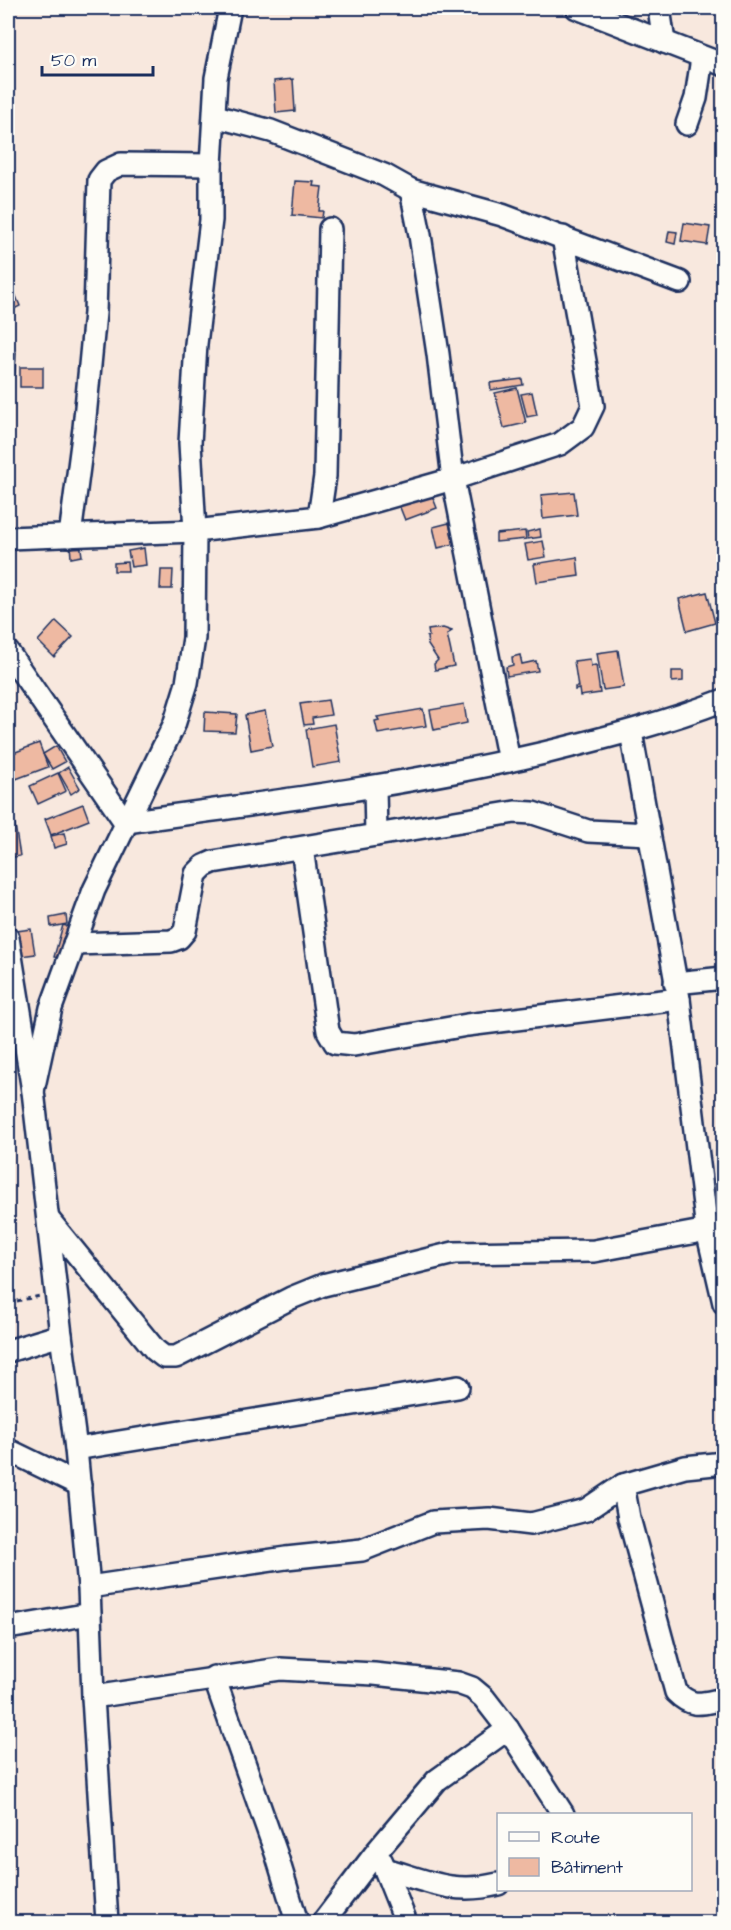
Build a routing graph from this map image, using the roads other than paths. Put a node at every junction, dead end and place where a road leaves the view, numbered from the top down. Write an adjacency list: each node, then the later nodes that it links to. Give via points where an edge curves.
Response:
1 (230, 8): 7 (street, via 216,78)
2 (577, 8): 4 (street)
3 (659, 8): 4 (street)
4 (664, 42): 5 (street)
5 (702, 58): 6 (street); 8 (street, via 696,98)
6 (723, 65)
7 (215, 116): 9 (street); 10 (street, via 311,145)
8 (687, 124)
9 (211, 165): 16 (street, via 211,220 196,344 190,443); 17 (street, via 121,164 106,171 99,180 95,313)
10 (411, 190): 12 (street); 14 (street, via 438,354)
11 (330, 229): 15 (street, via 325,476)
12 (563, 237): 13 (street); 14 (street, via 593,406 583,427 560,444)
13 (680, 282)
14 (453, 479): 15 (street); 22 (street)
15 (319, 517): 16 (street)
16 (195, 531): 17 (street); 24 (street, via 194,638 187,683 174,725)
17 (70, 536): 18 (street)
18 (8, 538)
19 (8, 652): 24 (street)
20 (723, 700): 21 (street)
21 (631, 732): 22 (street); 25 (street)
22 (509, 761): 23 (street)
23 (375, 787): 24 (street); 26 (street)
24 (126, 822): 29 (street, via 94,890)
25 (649, 834): 26 (street, via 588,831 533,813 515,812); 31 (street)
26 (376, 835): 27 (street)
27 (302, 848): 29 (street, via 204,866 196,874 185,931 179,938); 31 (street, via 328,1031 335,1043 354,1045)
28 (8, 938): 32 (street)
29 (75, 944): 32 (street, via 51,1008)
30 (723, 978): 31 (street)
31 (677, 991): 34 (street)
32 (33, 1091): 33 (street)
33 (49, 1220): 34 (street, via 164,1357 176,1357 323,1285 454,1252 594,1251); 36 (street)
34 (715, 1228): 35 (street)
35 (723, 1303)
36 (61, 1335): 37 (street); 39 (street)
37 (8, 1351)
38 (458, 1387): 39 (street)
39 (76, 1449): 42 (street)
40 (8, 1450): 42 (street)
41 (723, 1463): 43 (street, via 686,1467)
42 (80, 1485): 44 (street)
43 (623, 1485): 44 (street, via 586,1510 531,1524 489,1519 433,1522 362,1550); 49 (street, via 676,1692 686,1702 697,1704)
44 (89, 1587): 45 (street)
45 (90, 1614): 46 (street); 48 (street)
46 (8, 1628)
47 (214, 1677): 48 (street); 50 (street, via 280,1669 458,1683 484,1698); 55 (street)
48 (93, 1697): 54 (street)
49 (723, 1699)
50 (508, 1730): 51 (street); 52 (street, via 437,1780)
51 (562, 1813)
52 (381, 1860): 53 (street, via 454,1889); 56 (street); 57 (street)
53 (497, 1884)
54 (107, 1923)
55 (297, 1923)
56 (323, 1923)
57 (406, 1923)

